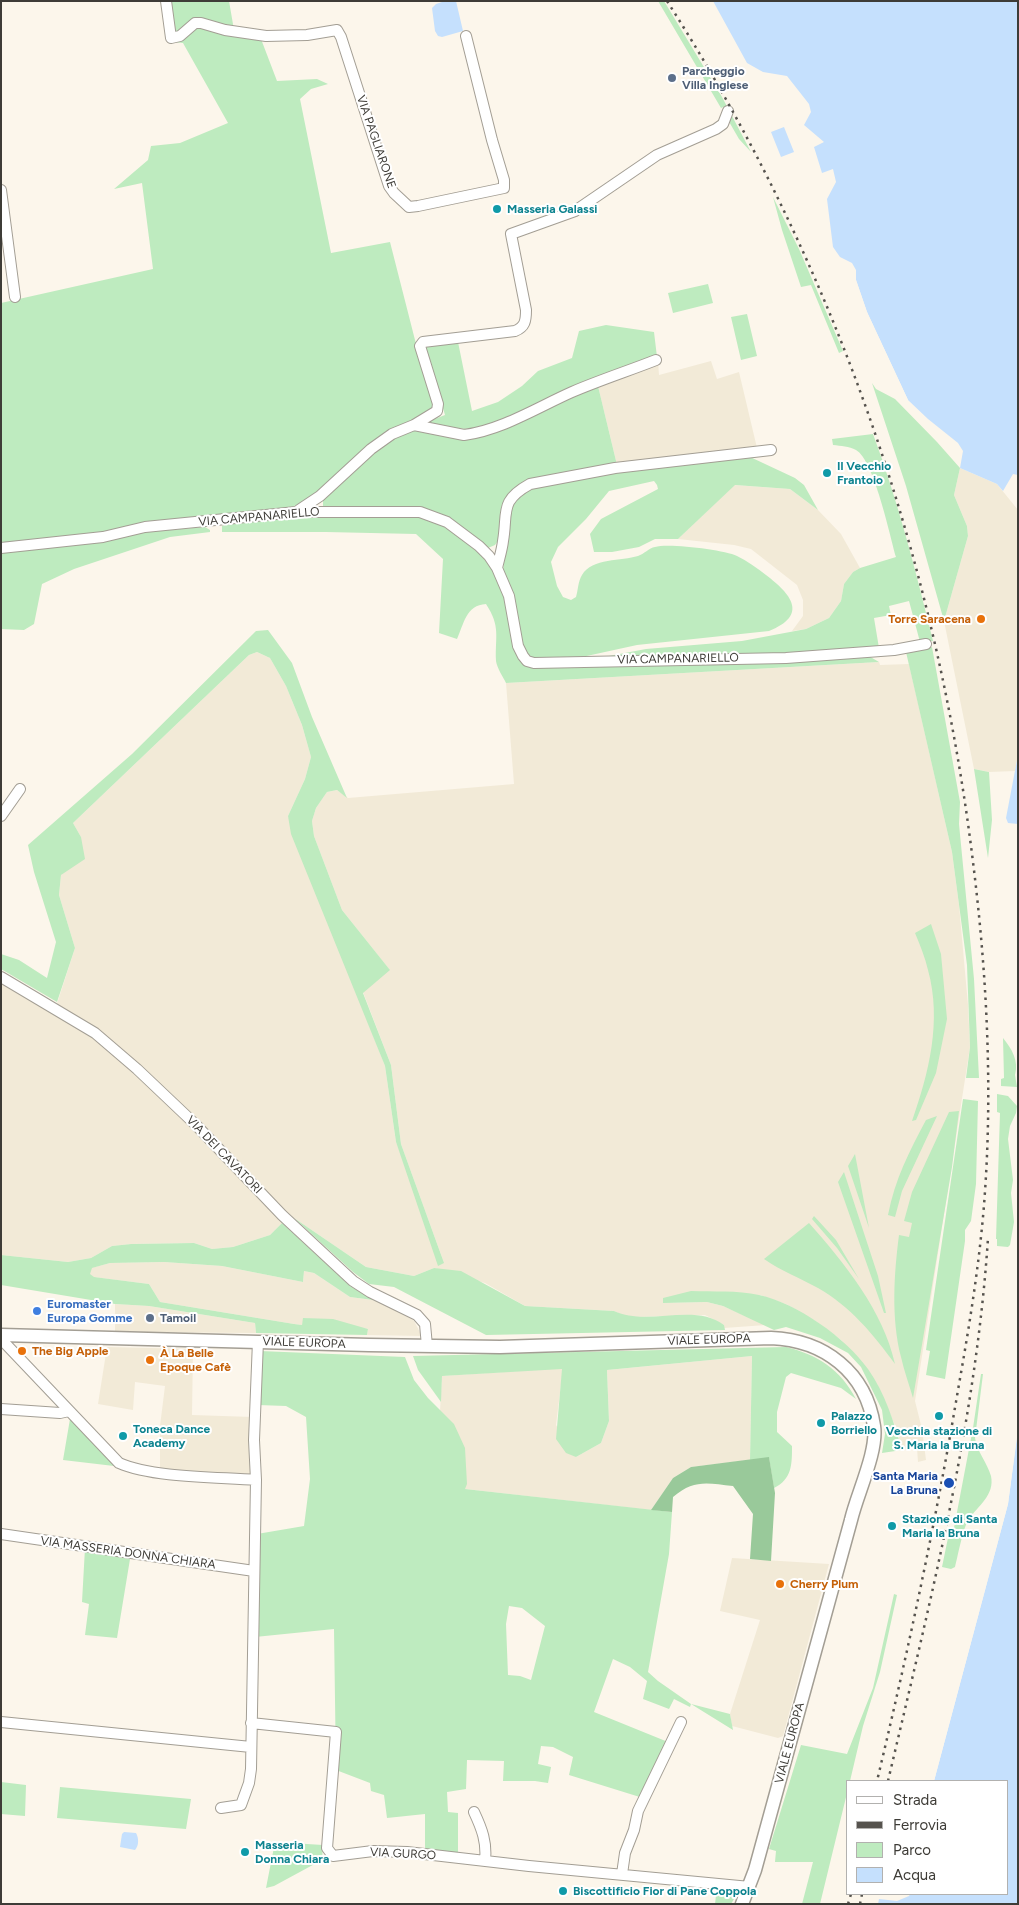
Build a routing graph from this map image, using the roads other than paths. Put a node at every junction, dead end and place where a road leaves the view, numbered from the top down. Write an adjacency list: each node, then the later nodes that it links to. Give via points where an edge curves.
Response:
1 (166, 1): 2 (street, VIA PAGLIARONE, via 171,38 180,36 195,23 266,36 337,30 390,186 409,207 504,188)
2 (466, 36)
3 (728, 111): 8 (street, via 716,129 657,155 575,211 511,234 526,310 523,328 423,342 420,346 438,404 437,411)
4 (1, 190): 5 (street)
5 (2, 202): 6 (street)
6 (15, 297)
7 (656, 360): 8 (street, via 473,434)
8 (414, 425): 10 (street, via 392,434 371,449 320,496)
9 (771, 450): 12 (street, via 615,468 530,484 515,494 506,508 504,541)
10 (296, 512): 11 (street, VIA CAMPANARIELLO, via 145,527 103,538); 12 (street, VIA CAMPANARIELLO, via 420,512 447,522 479,546)
11 (1, 548)
12 (497, 568): 13 (street, VIA CAMPANARIELLO, via 509,596 518,646 527,661 534,663 821,656)
13 (926, 644)
14 (20, 789): 15 (street)
15 (1, 816)
16 (1, 977): 20 (street, VIA DEI CAVATORI, via 95,1033 137,1069 282,1215 352,1280 417,1314 425,1324)
17 (1, 1335): 19 (street, VIALE EUROPA)
18 (1, 1339): 22 (street)
19 (258, 1341): 20 (street, VIALE EUROPA); 23 (street)
20 (427, 1346): 34 (street, VIALE EUROPA, via 500,1347 779,1338 820,1350 842,1364 861,1386 874,1427 874,1444)
21 (1, 1409): 22 (street)
22 (69, 1412): 23 (street, via 119,1463 127,1466 160,1473)
23 (256, 1480): 25 (street)
24 (1, 1534): 25 (street, VIA MASSERIA DONNA CHIARA)
25 (254, 1571): 28 (street)
26 (1, 1722): 29 (street)
27 (681, 1722): 33 (street, via 638,1811 625,1852)
28 (251, 1723): 29 (street); 32 (street, VIA GURGO, via 336,1732 327,1848 333,1856 373,1851 407,1852)
29 (252, 1747): 30 (street, via 249,1783 243,1802)
30 (221, 1808)
31 (474, 1812): 32 (street, via 484,1836)
32 (485, 1861): 33 (street, VIA GURGO)
33 (622, 1874): 34 (street, VIA GURGO)
34 (750, 1886): 35 (street, VIALE EUROPA)
35 (742, 1904)

